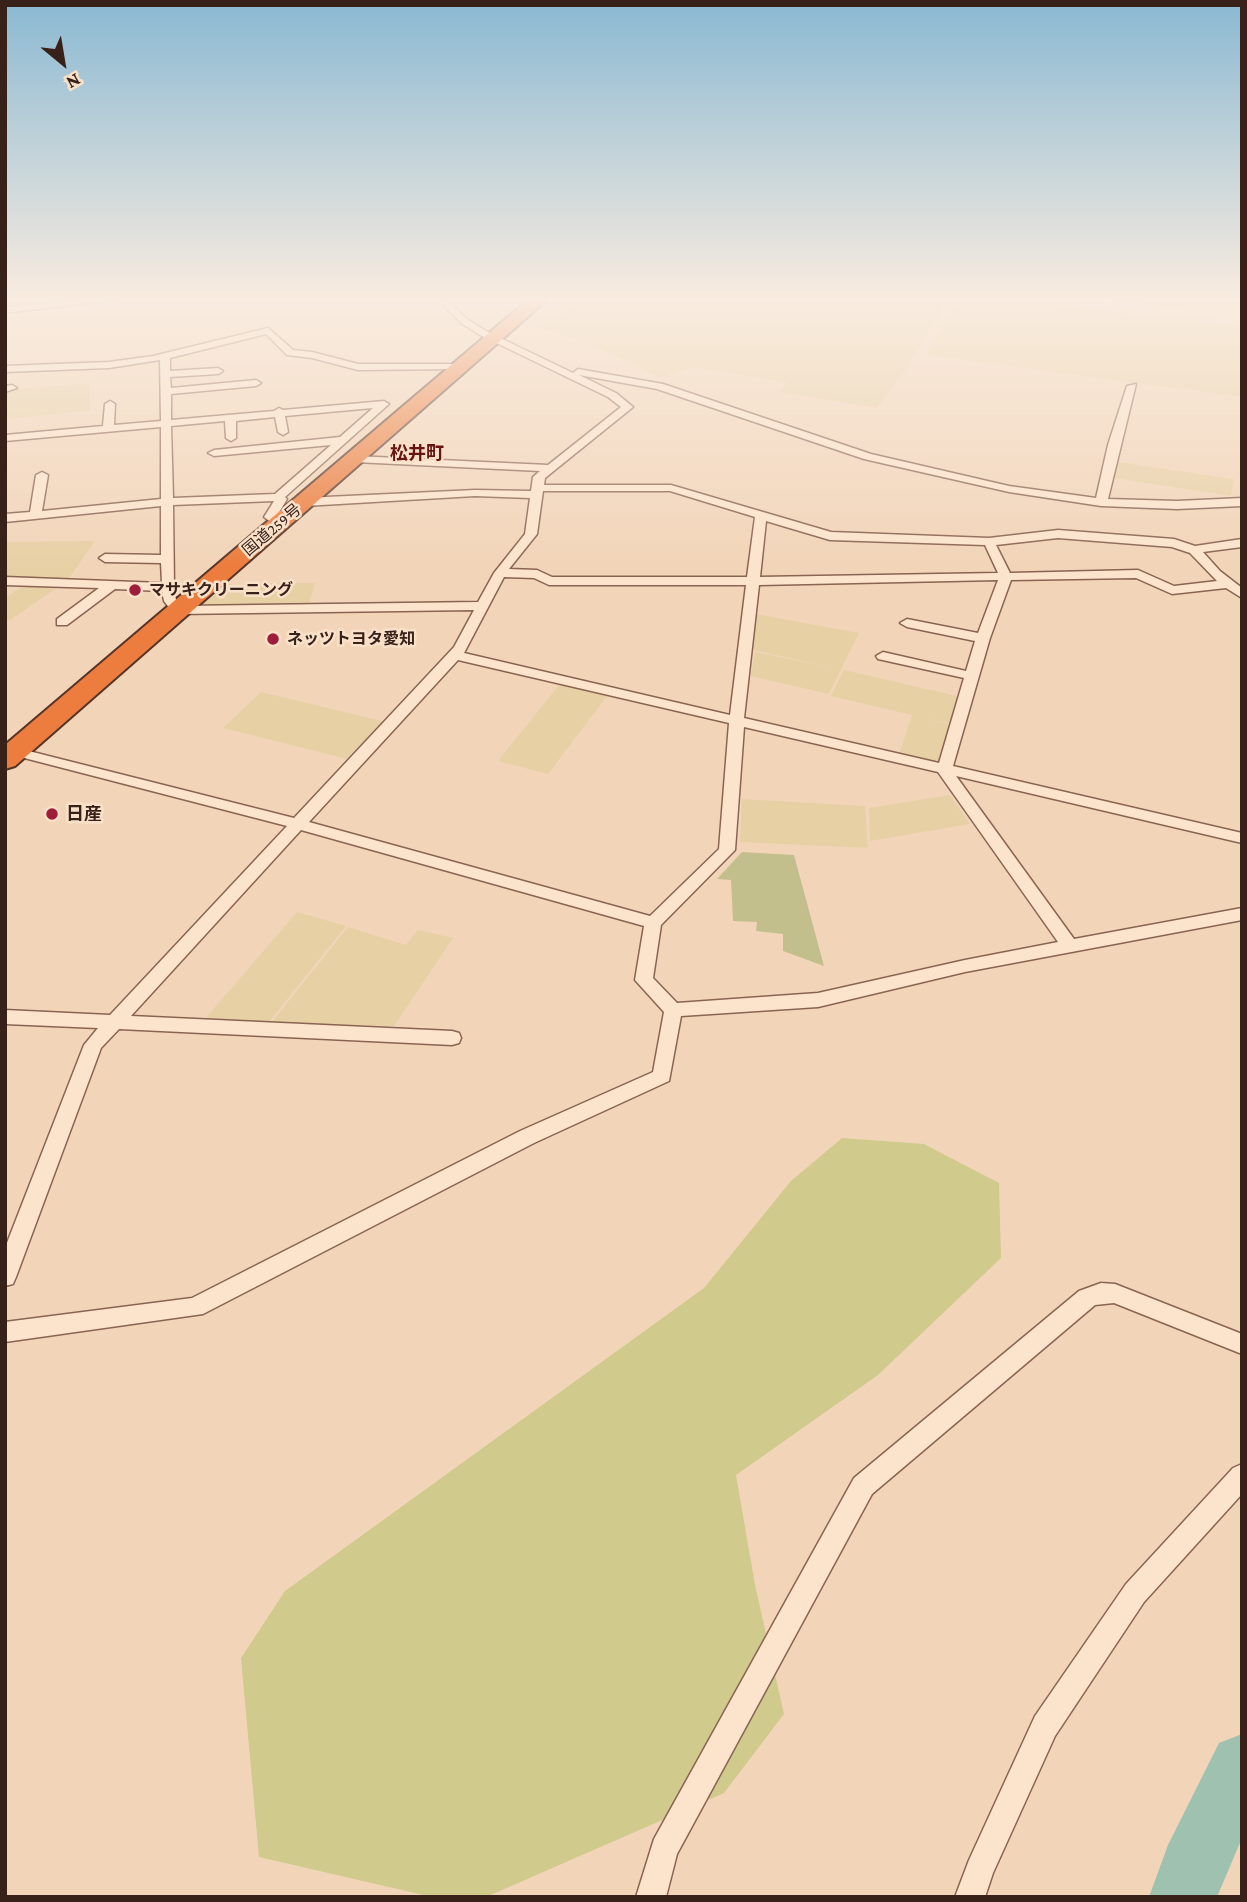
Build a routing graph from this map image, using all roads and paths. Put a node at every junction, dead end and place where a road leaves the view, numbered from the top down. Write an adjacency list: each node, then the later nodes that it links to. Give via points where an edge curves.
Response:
1 (166, 388): 7 (street)
2 (202, 388): 7 (street)
3 (433, 388): 16 (highway, 国道259号)
4 (597, 388): 20 (street, via 628,407)
5 (664, 388): 26 (street, via 868,457 1009,489)
6 (1131, 388): 26 (street)
7 (166, 391): 11 (street)
8 (110, 404): 12 (street)
9 (279, 411): 10 (street); 13 (street); 16 (street, via 384,404)
10 (230, 416): 11 (street); 15 (street)
11 (166, 422): 12 (street); 24 (street)
12 (108, 428): 14 (street)
13 (283, 432)
14 (5, 438)
15 (230, 438)
16 (350, 449): 17 (street); 18 (street); 20 (street); 25 (highway, 国道259号)
17 (214, 453)
18 (330, 453): 19 (street); 23 (street)
19 (241, 461)
20 (550, 468): 22 (street, via 539,477)
21 (42, 475): 28 (street)
22 (537, 492): 25 (street); 29 (street, via 671,488); 37 (street, via 531,534)
23 (278, 497): 24 (street); 31 (street, via 281,499 270,517)
24 (166, 502): 28 (street); 36 (street)
25 (305, 502): 31 (highway, 国道259号)
26 (1101, 502): 27 (street)
27 (1242, 502)
28 (35, 515): 30 (street)
29 (761, 515): 32 (street, via 830,536); 39 (street)
30 (5, 518)
31 (280, 523): 47 (highway, 国道259号)
32 (989, 542): 34 (street, via 1058,534 1174,543); 38 (street)
33 (1242, 543): 34 (street)
34 (1194, 550): 41 (street)
35 (105, 558): 36 (street)
36 (167, 559): 43 (street)
37 (500, 573): 39 (street, via 537,575 549,581); 46 (street)
38 (1006, 577): 39 (street); 41 (street, via 1138,574 1172,590); 50 (street)
39 (754, 581): 54 (street)
40 (11, 582): 42 (street); 44 (street)
41 (1226, 584): 45 (street)
42 (112, 585): 43 (street); 48 (street)
43 (168, 587): 47 (street, via 170,601)
44 (5, 591)
45 (1242, 594)
46 (481, 606): 47 (street); 51 (street)
47 (178, 610): 55 (highway, 国道259号)
48 (62, 622)
49 (908, 623): 50 (street)
50 (983, 639): 53 (street)
51 (455, 655): 54 (street); 57 (street)
52 (883, 656): 53 (street)
53 (972, 676): 56 (street)
54 (737, 720): 56 (street); 60 (street, via 727,850)
55 (9, 753): 57 (street)
56 (944, 770): 58 (street); 61 (street)
57 (298, 824): 60 (street); 64 (street)
58 (1242, 838)
59 (1241, 909): 61 (street)
60 (653, 923): 62 (street, via 644,980)
61 (1070, 946): 62 (street, via 818,1000)
62 (673, 1010): 67 (street, via 662,1076 527,1137 195,1307)
63 (5, 1017): 64 (street)
64 (115, 1022): 65 (street); 66 (street, via 93,1045)
65 (452, 1038)
66 (5, 1277)
67 (5, 1332)
68 (1242, 1344): 70 (street, via 1115,1294 1087,1298 863,1486 664,1849)
69 (1242, 1476): 71 (street, via 1135,1592 1045,1727)
70 (651, 1897)
71 (970, 1897)

